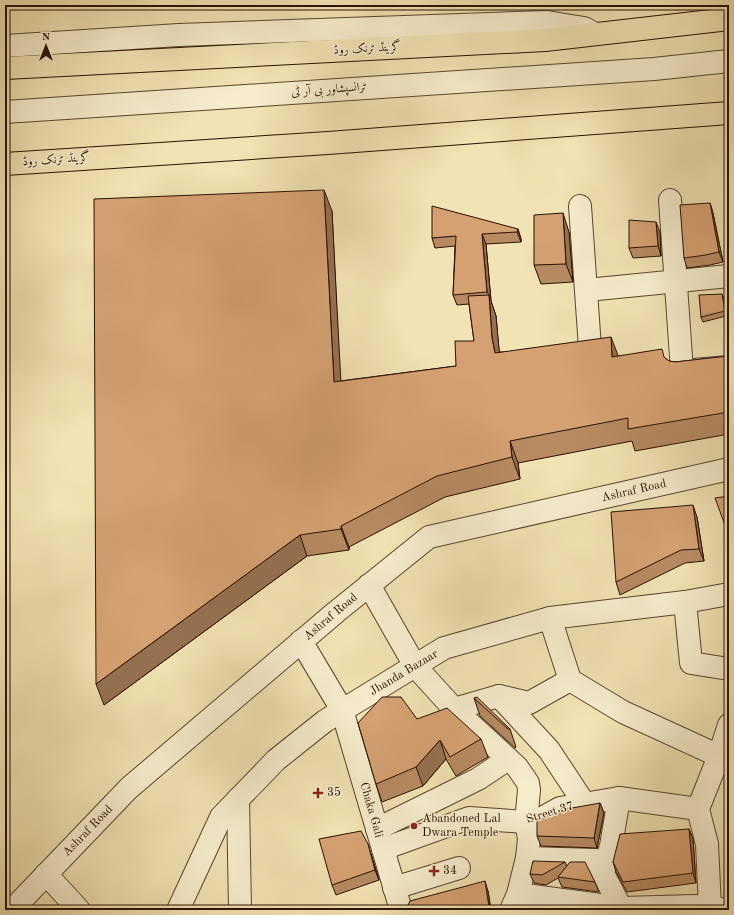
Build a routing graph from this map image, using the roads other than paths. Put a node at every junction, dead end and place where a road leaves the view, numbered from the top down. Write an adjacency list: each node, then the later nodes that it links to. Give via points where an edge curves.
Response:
1 (729, 19): 2 (highway, گرینڈ ٹرنک روڈ, via 594,34)
2 (555, 23): 3 (street, via 179,35); 5 (highway, گرینڈ ٹرنک روڈ)
3 (5, 46)
4 (729, 61): 6 (street, ٹرانسپشاور بی آر ٹی)
5 (5, 68)
6 (654, 70): 7 (street, ٹرانسپشاور بی آر ٹی); 8 (street, ٹرانسپشاور بی آر ٹی)
7 (729, 71)
8 (5, 112)
9 (729, 113): 10 (highway, گرینڈ ٹرنک روڈ)
10 (5, 164)
11 (670, 200): 14 (street)
12 (580, 206): 15 (street)
13 (729, 276): 14 (street)
14 (677, 281): 15 (street); 17 (street, via 682,371)
15 (586, 290): 16 (street)
16 (590, 348)
17 (729, 367)
18 (729, 469): 19 (street, Ashraf Road, via 429,537)
19 (369, 585): 23 (street, Ashraf Road); 24 (street)
20 (729, 594): 21 (street, Jhanda Bazaar)
21 (685, 602): 22 (street, Jhanda Bazaar); 25 (street, via 691,663)
22 (550, 618): 24 (street, Jhanda Bazaar, via 444,648); 26 (street)
23 (301, 641): 29 (street, Chaka Gali); 42 (street, Ashraf Road, via 129,788)
24 (415, 666): 28 (street); 29 (street, Jhanda Bazaar)
25 (729, 669)
26 (570, 680): 27 (street, via 529,703); 31 (street, via 623,712)
27 (499, 696): 28 (street); 35 (street, via 550,750)
28 (454, 709): 32 (street)
29 (342, 710): 34 (street, Jhanda Bazaar, via 276,760); 38 (street, Chaka Gali)
30 (729, 725): 31 (street)
31 (724, 755): 36 (street)
32 (508, 759): 37 (street, via 528,782); 38 (street)
33 (619, 798): 35 (street, Street 37); 36 (street, Street 37); 41 (street, via 611,846)
34 (238, 799): 49 (street, Jhanda Bazaar, via 221,818); 50 (street)
35 (584, 803): 37 (street, Street 37, via 560,808 542,818)
36 (698, 809): 46 (street)
37 (526, 822): 38 (street, Street 37, via 469,818); 39 (street, via 529,839)
38 (380, 839): 43 (street, Chaka Gali)
39 (527, 858): 41 (street, via 596,860); 44 (street)
40 (459, 868): 43 (street)
41 (602, 872): 45 (street)
42 (46, 874): 47 (street, Ashraf Road); 48 (street)
43 (394, 888): 51 (street, Chaka Gali)
44 (515, 902): 45 (street)
45 (622, 909): 46 (street, via 694,906)
46 (720, 909)
47 (12, 910)
48 (79, 910)
49 (178, 910)
50 (240, 910)
51 (400, 910)

